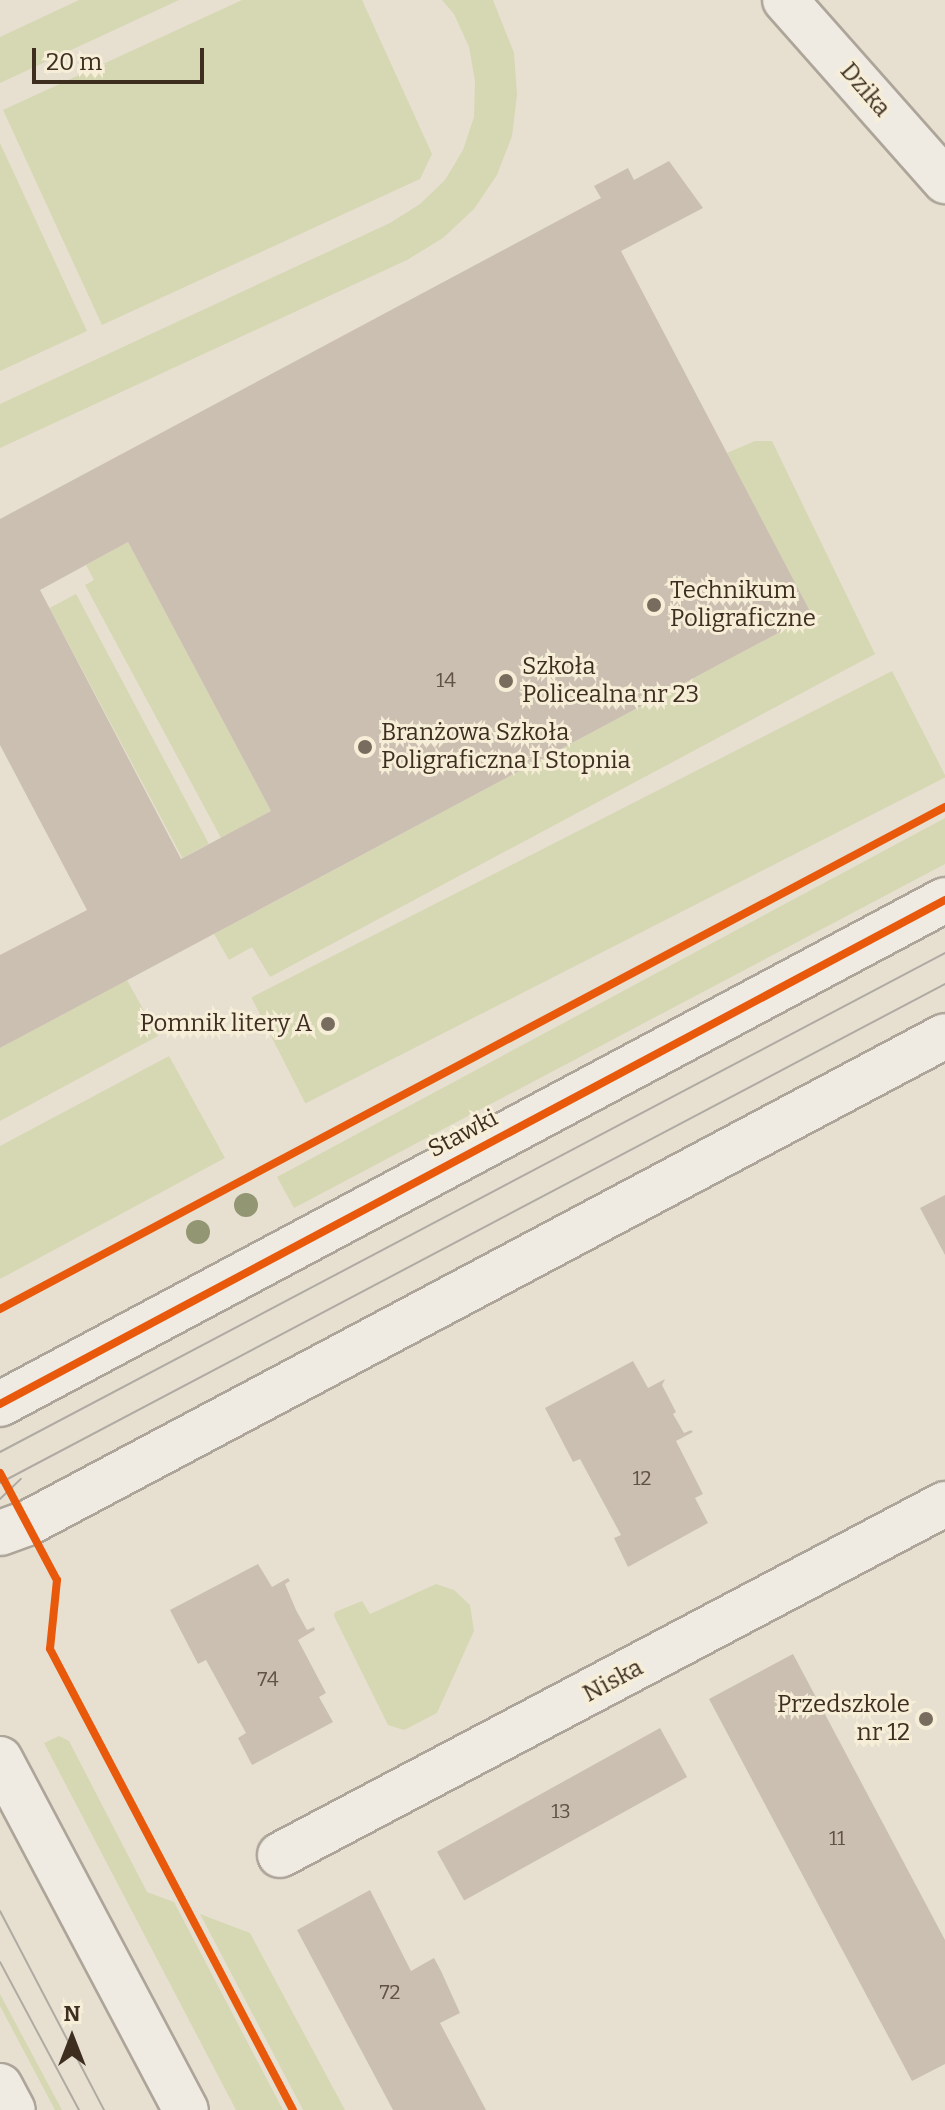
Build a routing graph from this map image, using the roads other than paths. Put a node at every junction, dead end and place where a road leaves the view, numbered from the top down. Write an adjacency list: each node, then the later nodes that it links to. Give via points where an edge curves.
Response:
1 (785, 0): 2 (street, Dzika)
2 (945, 181)
3 (945, 900): 5 (street, Stawki)
4 (945, 1036): 7 (street, via 28,1523)
5 (0, 1404)
6 (945, 1504): 9 (street, Niska)
7 (0, 1533)
8 (0, 1759): 12 (street)
9 (280, 1855)
10 (0, 2086): 11 (street)
11 (13, 2110)
12 (186, 2110)

